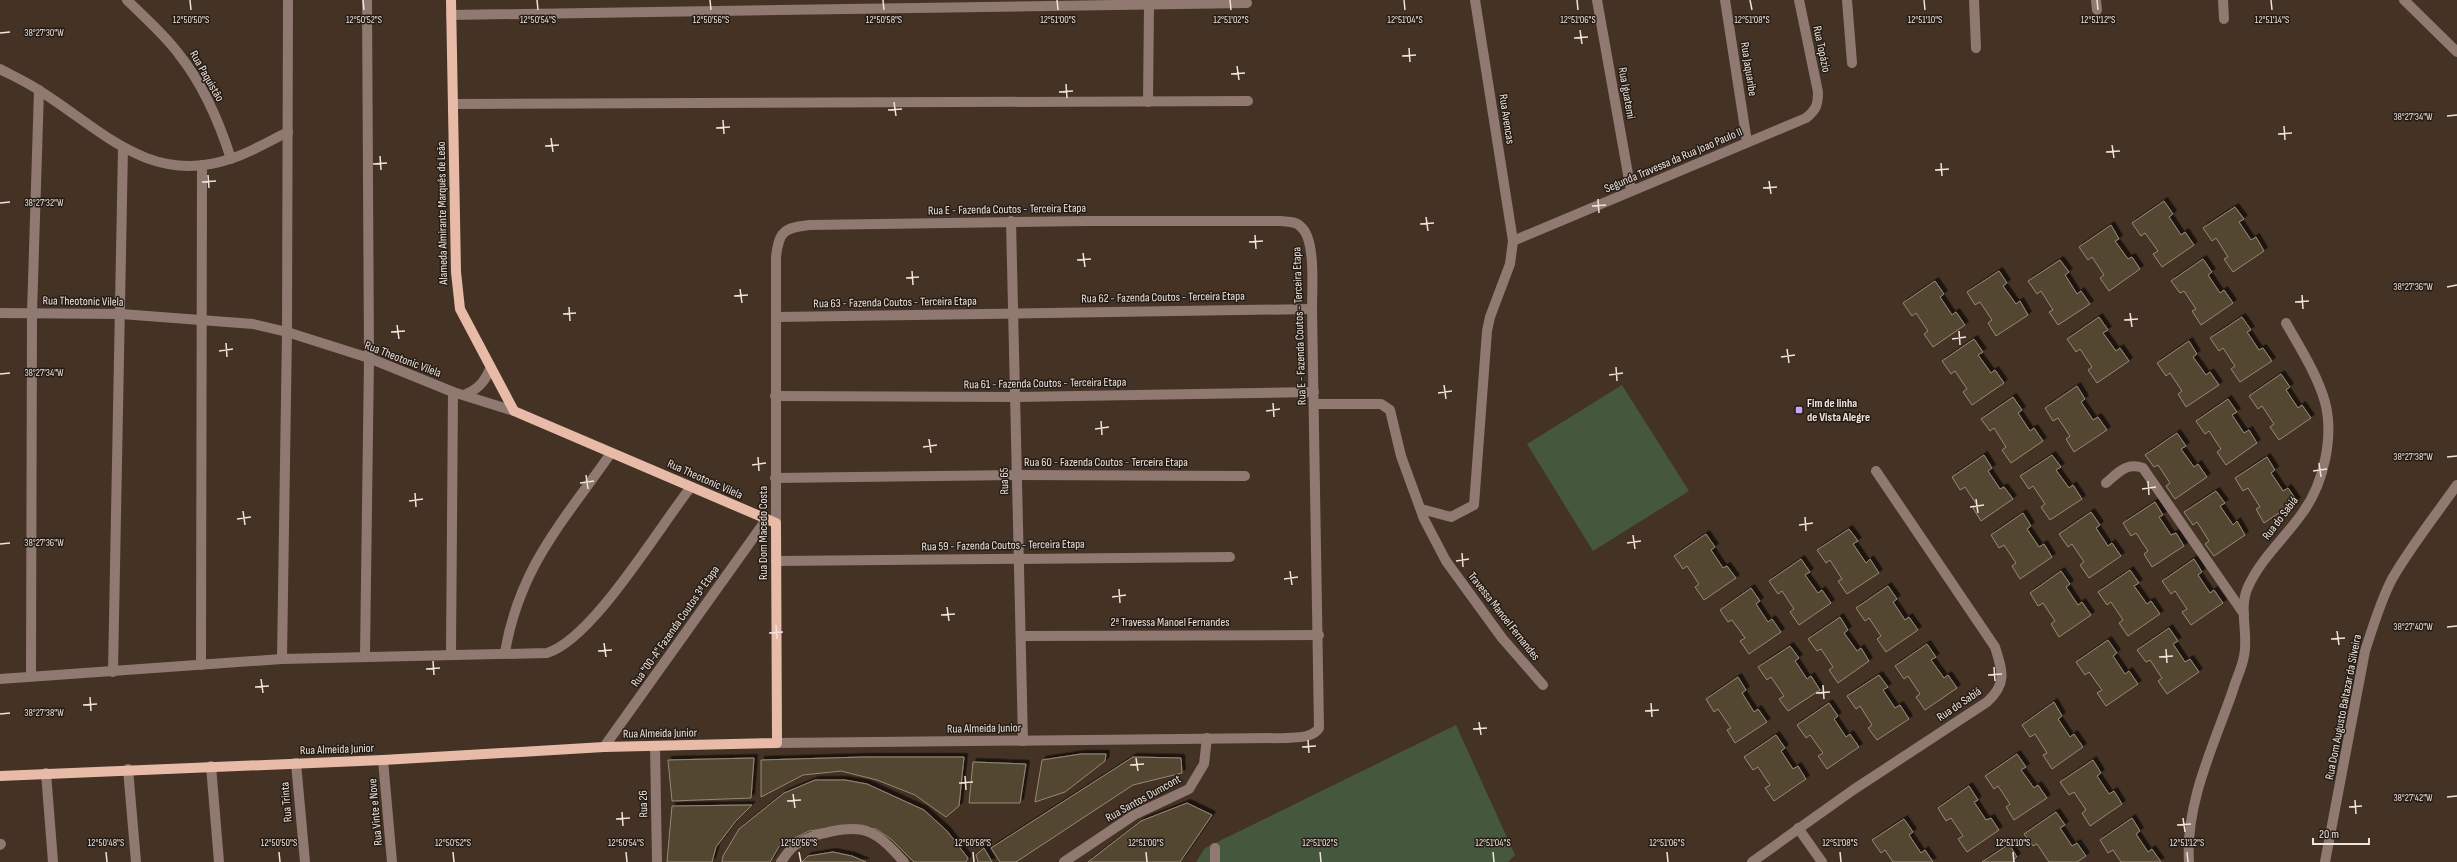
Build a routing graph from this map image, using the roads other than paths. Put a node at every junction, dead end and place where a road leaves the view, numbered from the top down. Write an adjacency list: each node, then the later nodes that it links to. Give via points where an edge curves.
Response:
1 (127, 0): 29 (street, Rua Paquistão, via 178,52 197,79)
2 (288, 0): 26 (street)
3 (367, 0): 44 (street)
4 (451, 0): 15 (main road, Alameda Almirante Marquês de Leão)
5 (1475, 0): 34 (street, Rua Avencas)
6 (1597, 0): 31 (street, Rua Iguatemi)
7 (1725, 0): 27 (street, Rua Jaquaribe)
8 (1799, 0): 24 (street, Rua Topázio)
9 (1847, 0): 19 (street)
10 (1974, 0): 17 (street)
11 (2223, 0): 16 (street)
12 (2404, 0): 18 (street)
13 (1247, 3): 14 (street)
14 (1149, 4): 15 (street); 23 (street)
15 (451, 15): 25 (main road, Alameda Almirante Marquês de Leão)
16 (2224, 19)
17 (1976, 48)
18 (2457, 52)
19 (1852, 63)
20 (0, 69): 21 (street)
21 (39, 90): 28 (street); 37 (street)
22 (1248, 101): 23 (street)
23 (1148, 102): 25 (street)
24 (1818, 103): 27 (street, Segunda Travessa da Rua Joao Paulo II, via 1806,118)
25 (454, 104): 45 (main road, Alameda Almirante Marquês de Leão, via 457,293 460,309)
26 (288, 132): 29 (street); 43 (street)
27 (1747, 142): 31 (street, Segunda Travessa da Rua Joao Paulo II)
28 (123, 148): 30 (street, via 150,161 167,165); 39 (street)
29 (231, 159): 30 (street)
30 (202, 165): 41 (street)
31 (1631, 191): 34 (street, Segunda Travessa da Rua Joao Paulo II)
32 (1011, 221): 33 (street, Rua E - Fazenda Coutos - Terceira Etapa); 35 (street, Rua E - Fazenda Coutos - Terceira Etapa, via 1294,222 1302,227 1309,242); 38 (street, Rua 65)
33 (808, 225): 40 (street, Rua Dom Macedo Costa, via 792,227 780,236 776,257)
34 (1513, 241): 61 (street, via 1510,264 1487,331 1474,505 1451,517)
35 (1312, 309): 38 (street, Rua 62 - Fazenda Coutos - Terceira Etapa); 47 (street, Rua E - Fazenda Coutos - Terceira Etapa)
36 (0, 313): 37 (street, Rua Theotonic Vilela)
37 (32, 313): 39 (street, Rua Theotonic Vilela); 75 (street)
38 (1014, 313): 40 (street, Rua 63 - Fazenda Coutos - Terceira Etapa); 50 (street, Rua 65)
39 (121, 314): 41 (street, Rua Theotonic Vilela); 74 (street)
40 (776, 317): 49 (street, Rua Dom Macedo Costa)
41 (201, 319): 43 (street, Rua Theotonic Vilela, via 243,322); 73 (street)
42 (2286, 323): 66 (street, Rua do Sabiá, via 2325,401 2327,448 2310,501 2254,577 2248,588)
43 (287, 332): 44 (street, Rua Theotonic Vilela); 72 (street)
44 (369, 358): 46 (street, Rua Theotonic Vilela); 71 (street)
45 (490, 369): 48 (street, via 485,381 476,390); 52 (main road, Alameda Almirante Marquês de Leão)
46 (453, 392): 48 (street, Rua Theotonic Vilela); 70 (street)
47 (1314, 392): 50 (street, Rua 61 - Fazenda Coutos - Terceira Etapa); 51 (street, Rua E - Fazenda Coutos - Terceira Etapa)
48 (464, 395): 52 (street, Rua Theotonic Vilela)
49 (775, 396): 50 (street, Rua 61 - Fazenda Coutos - Terceira Etapa); 57 (street, Rua Dom Macedo Costa)
50 (1016, 397): 55 (street, Rua 65)
51 (1315, 404): 61 (street, Travessa Manoel Fernandes, via 1381,404 1387,407 1393,417 1401,456); 68 (street, Rua E - Fazenda Coutos - Terceira Etapa)
52 (514, 411): 53 (main road, Rua Theotonic Vilela)
53 (611, 453): 60 (main road, Rua Theotonic Vilela); 69 (street, via 557,526 533,564 511,621)
54 (1876, 471): 90 (street, Rua do Sabiá, via 1995,647 2002,681 1997,692 1986,702)
55 (1017, 474): 56 (street, Rua 60 - Fazenda Coutos - Terceira Etapa); 57 (street, Rua 60 - Fazenda Coutos - Terceira Etapa); 64 (street, Rua 65)
56 (1245, 476)
57 (776, 478): 62 (street, Rua Dom Macedo Costa)
58 (2106, 483): 66 (street, via 2126,466 2136,465 2143,468)
59 (2457, 485): 105 (street, Rua Dom Augusto Baltazar da Silveira, via 2400,567 2384,595 2374,621 2364,651)
60 (691, 487): 62 (main road, Rua Theotonic Vilela); 69 (street, via 614,592 573,637 557,650)
61 (1421, 509): 77 (street, Travessa Manoel Fernandes, via 1446,561 1502,638)
62 (771, 521): 65 (main road, Rua Dom Macedo Costa); 83 (street, Rua "00-A" Fazenda Coutos 3ª Etapa)
63 (1230, 557): 64 (street, Rua 59 - Fazenda Coutos - Terceira Etapa)
64 (1019, 558): 65 (street, Rua 59 - Fazenda Coutos - Terceira Etapa); 67 (street, Rua 65)
65 (776, 561): 81 (main road, Rua Dom Macedo Costa)
66 (2244, 614): 104 (street, Rua do Sabiá, via 2245,655 2199,789 2191,821)
67 (1021, 636): 68 (street, 2ª Travessa Manoel Fernandes); 80 (street, Rua 65)
68 (1319, 636): 78 (street, Rua E - Fazenda Coutos - Terceira Etapa)
69 (505, 652): 70 (street)
70 (451, 654): 71 (street)
71 (365, 656): 72 (street)
72 (282, 659): 73 (street)
73 (201, 665): 74 (street)
74 (113, 672): 75 (street)
75 (31, 676): 76 (street)
76 (0, 678)
77 (1543, 685)
78 (1319, 728): 79 (street, Rua Almeida Junior, via 1313,734 1294,737)
79 (1207, 738): 80 (street, Rua Almeida Junior); 100 (street, Rua Santos Dumcont, via 1204,764 1189,789 1134,815)
80 (1023, 741): 81 (street, Rua Almeida Junior)
81 (777, 743): 82 (main road, Rua Almeida Junior)
82 (655, 746): 83 (main road, Rua Almeida Junior); 97 (street, Rua 26)
83 (604, 747): 84 (main road, Rua Almeida Junior)
84 (383, 760): 85 (main road, Rua Almeida Junior); 96 (street, Rua Vinte e Nove)
85 (296, 763): 86 (main road, Rua Almeida Junior); 95 (street, Rua Trinta)
86 (211, 766): 87 (main road, Rua Almeida Junior); 94 (street)
87 (128, 769): 88 (main road, Rua Almeida Junior); 93 (street)
88 (46, 773): 89 (main road, Rua Almeida Junior); 92 (street)
89 (0, 776)
90 (1798, 828): 102 (street, Rua do Sabiá); 103 (street)
91 (1215, 848): 101 (street)
92 (53, 862)
93 (136, 862)
94 (219, 862)
95 (305, 862)
96 (392, 862)
97 (657, 862)
98 (781, 862): 99 (street, via 796,844 810,837 854,830 874,834)
99 (904, 862)
100 (1064, 862)
101 (1215, 862)
102 (1752, 862)
103 (1822, 862)
104 (2189, 862)
105 (2325, 862)

